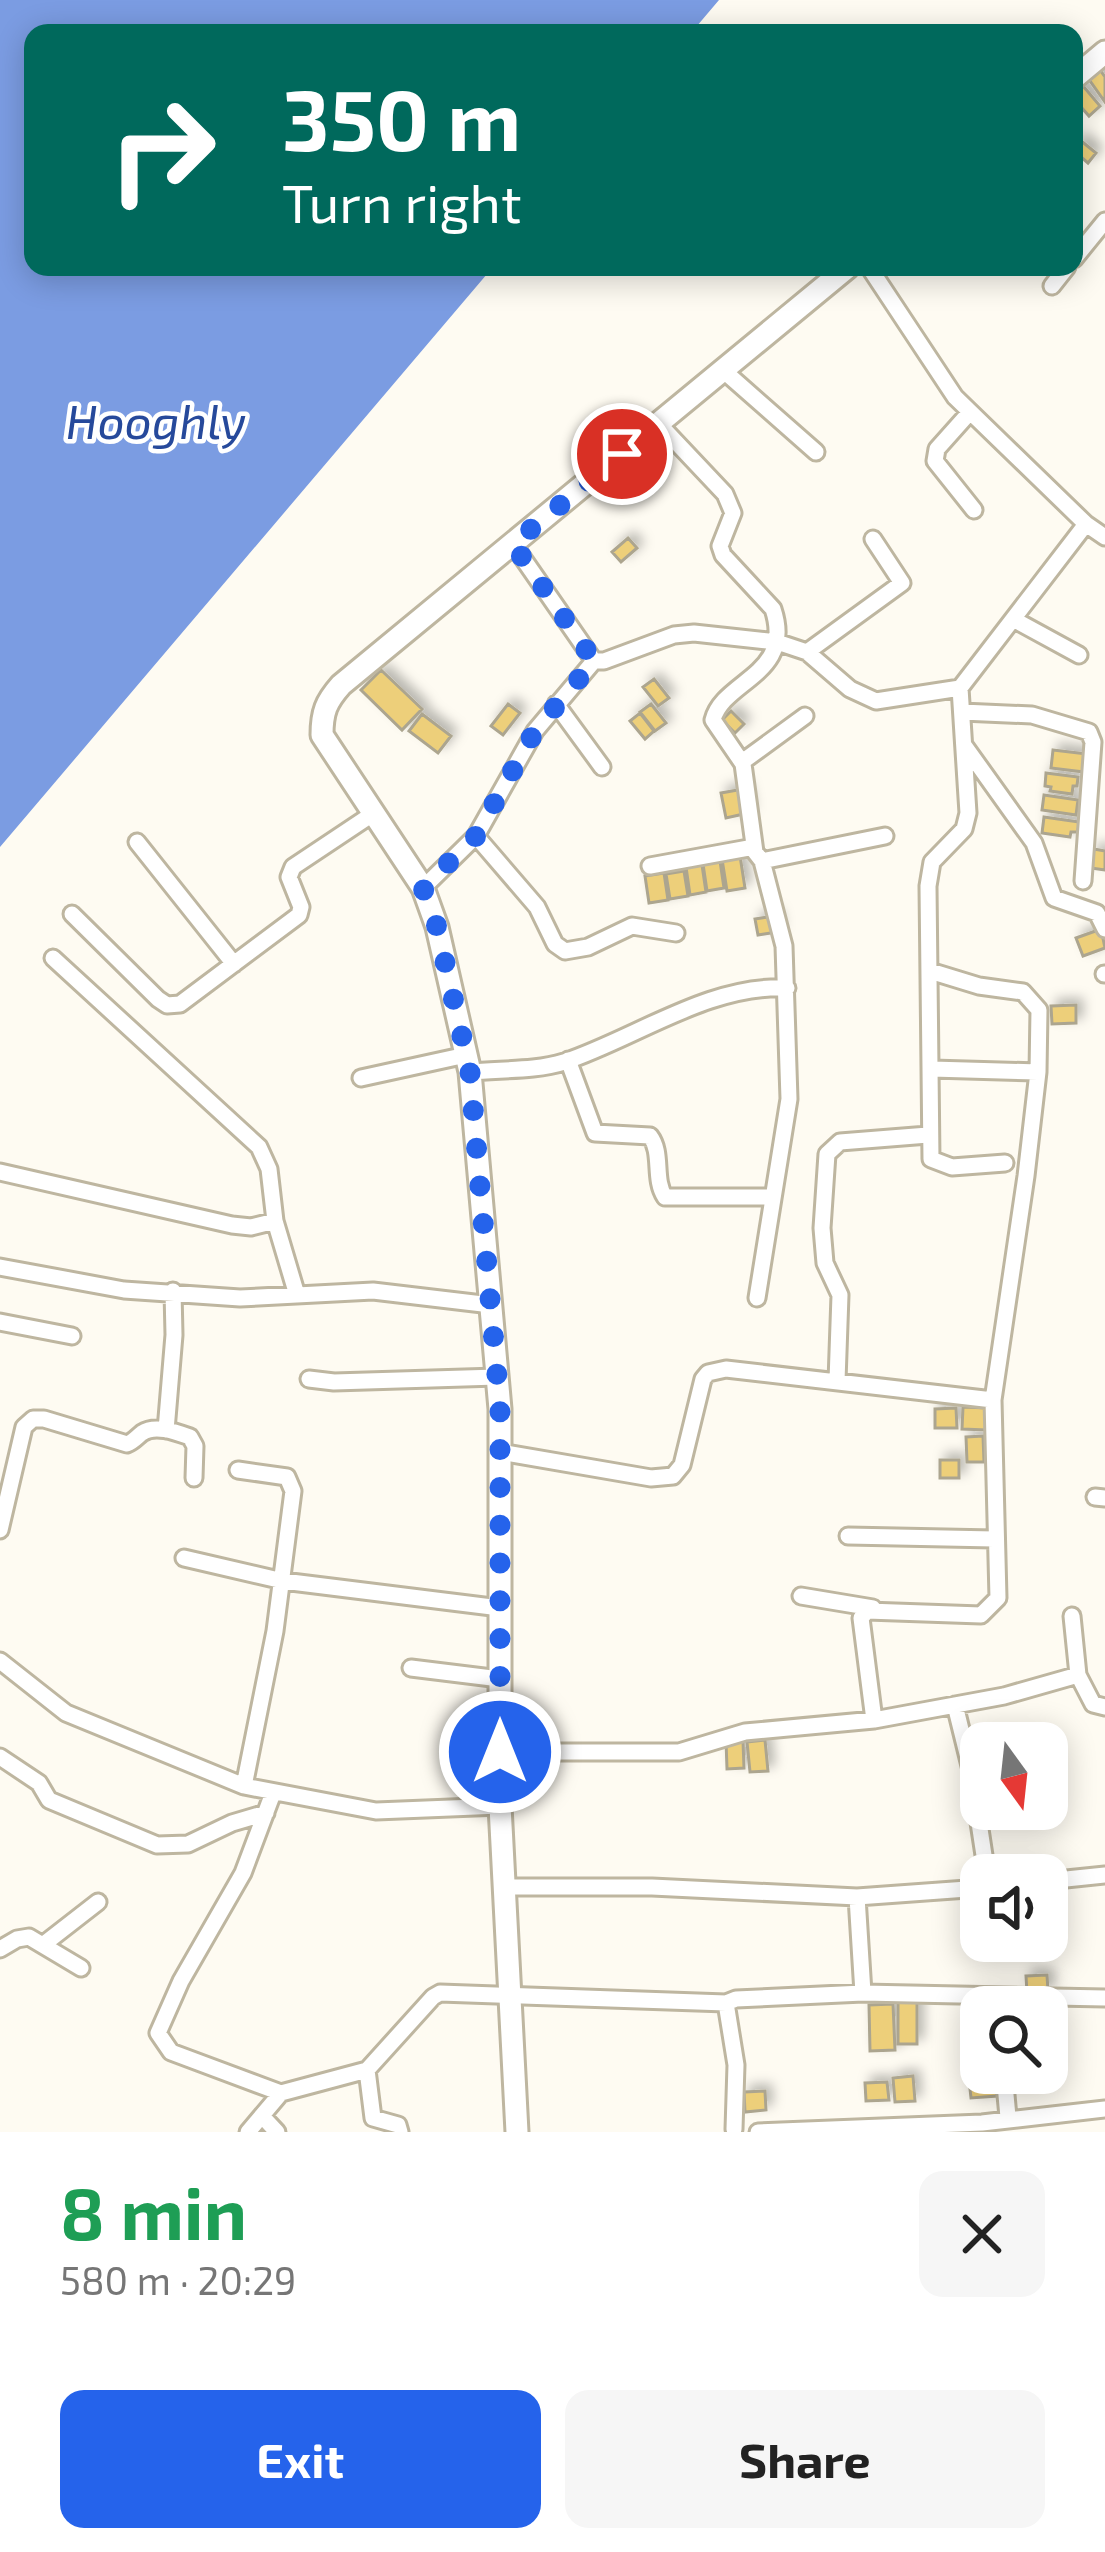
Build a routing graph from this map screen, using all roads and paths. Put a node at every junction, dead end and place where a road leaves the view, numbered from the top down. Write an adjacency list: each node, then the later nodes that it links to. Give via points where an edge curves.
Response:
1 (1105, 221): 2 (street)
2 (1083, 248)
3 (837, 276): 7 (street)
4 (875, 276): 8 (street)
5 (1060, 276): 6 (street)
6 (1052, 286)
7 (724, 370): 9 (street); 10 (street)
8 (970, 412): 11 (street, via 934,460); 12 (street)
9 (659, 424): 15 (street); 17 (street, via 725,494 733,513 720,546 773,610)
10 (815, 452)
11 (974, 511)
12 (1086, 524): 13 (street); 16 (street)
13 (1105, 537)
14 (873, 538): 18 (street, via 902,583)
15 (513, 544): 20 (street); 28 (street, via 326,702 322,735)
16 (1013, 620): 19 (street); 21 (street)
17 (777, 642): 18 (street); 20 (street, via 674,635); 26 (street, via 713,716)
18 (807, 652): 21 (street, via 876,701)
19 (1079, 655)
20 (594, 661): 22 (street)
21 (960, 688): 23 (street)
22 (556, 704): 27 (street); 29 (street)
23 (962, 712): 25 (street); 34 (street, via 1031,715 1089,732)
24 (805, 716): 26 (street)
25 (964, 745): 37 (street, via 1031,837 1054,898 1097,913); 41 (street, via 964,830 932,862 928,886)
26 (742, 762): 32 (street)
27 (602, 767)
28 (374, 813): 35 (street); 40 (street, via 293,868 299,916)
29 (476, 836): 35 (street); 38 (street, via 565,951 632,926)
30 (885, 836): 32 (street)
31 (137, 842): 40 (street)
32 (758, 854): 33 (street); 42 (street)
33 (650, 866)
34 (1083, 881)
35 (423, 888): 44 (street)
36 (72, 914): 40 (street, via 166,1005 180,1004)
37 (1105, 929)
38 (676, 933)
39 (53, 958): 52 (street, via 259,1147)
40 (234, 964)
41 (930, 970): 45 (street); 46 (street, via 1032,998 1039,1010)
42 (787, 988): 43 (street, via 694,1007); 51 (street, via 788,1099)
43 (568, 1060): 44 (street); 51 (street, via 595,1132 653,1138 665,1197)
44 (468, 1064): 47 (street); 57 (street)
45 (932, 1069): 46 (street); 48 (street)
46 (1038, 1072): 63 (street)
47 (362, 1078)
48 (928, 1135): 49 (street, via 931,1159 941,1165); 62 (street, via 840,1142 827,1154 822,1228 825,1263 840,1295)
49 (1005, 1163)
50 (0, 1172): 52 (street, via 232,1225)
51 (772, 1197): 56 (street)
52 (274, 1221): 55 (street)
53 (0, 1267): 54 (street)
54 (173, 1291): 55 (street); 64 (street)
55 (297, 1295): 57 (street, via 373,1291)
56 (757, 1298)
57 (491, 1305): 60 (street)
58 (0, 1322): 59 (street)
59 (73, 1336)
60 (497, 1376): 61 (street); 65 (street)
61 (309, 1379)
62 (837, 1381): 63 (street); 65 (street, via 708,1373 682,1466 663,1479)
63 (993, 1400): 70 (street)
64 (166, 1430): 67 (street, via 194,1441); 68 (street, via 143,1432 130,1444 44,1419 27,1423)
65 (500, 1452): 74 (street)
66 (238, 1470): 72 (street, via 291,1483)
67 (194, 1478)
68 (0, 1530)
69 (848, 1536): 70 (street)
70 (994, 1539): 75 (street, via 998,1598 987,1612)
71 (184, 1558): 72 (street)
72 (283, 1581): 74 (street); 86 (street)
73 (801, 1596): 75 (street)
74 (500, 1608): 80 (street)
75 (872, 1608): 83 (street, via 861,1618)
76 (1072, 1616): 79 (street)
77 (0, 1660): 86 (street, via 66,1713)
78 (412, 1668): 80 (street)
79 (1078, 1675): 81 (street); 82 (street, via 1093,1704)
80 (500, 1679): 84 (street)
81 (955, 1706): 83 (street); 90 (street)
82 (1105, 1707)
83 (874, 1720): 84 (street, via 745,1732 679,1753)
84 (500, 1752): 88 (street)
85 (0, 1757): 89 (street, via 39,1783 49,1800 157,1845 188,1844)
86 (244, 1786): 87 (street)
87 (273, 1793): 88 (street, via 376,1811); 89 (street)
88 (500, 1807): 93 (street)
89 (266, 1813): 107 (street, via 244,1873 158,2033 171,2051)
90 (984, 1854)
91 (1105, 1875): 92 (street)
92 (1068, 1879)
93 (504, 1887): 95 (street); 101 (street)
94 (960, 1890): 95 (street)
95 (857, 1897): 100 (street)
96 (98, 1901): 97 (street)
97 (44, 1944): 98 (street, via 29,1936); 99 (street)
98 (0, 1948)
99 (81, 1968)
100 (863, 1993): 102 (street); 105 (street)
101 (510, 1996): 105 (street); 106 (street, via 433,1996); 116 (street)
102 (960, 1998)
103 (1105, 1998): 104 (street)
104 (1068, 1999)
105 (726, 2003): 112 (street, via 736,2066)
106 (367, 2070): 107 (street); 115 (street, via 374,2118)
107 (281, 2093): 110 (street)
108 (1006, 2094): 111 (street)
109 (1105, 2109): 111 (street)
110 (263, 2117): 113 (street); 114 (street)
111 (1009, 2117): 117 (street)
112 (733, 2131): 117 (street)
113 (248, 2132)
114 (277, 2132)
115 (400, 2132)
116 (517, 2132)
117 (757, 2132)

